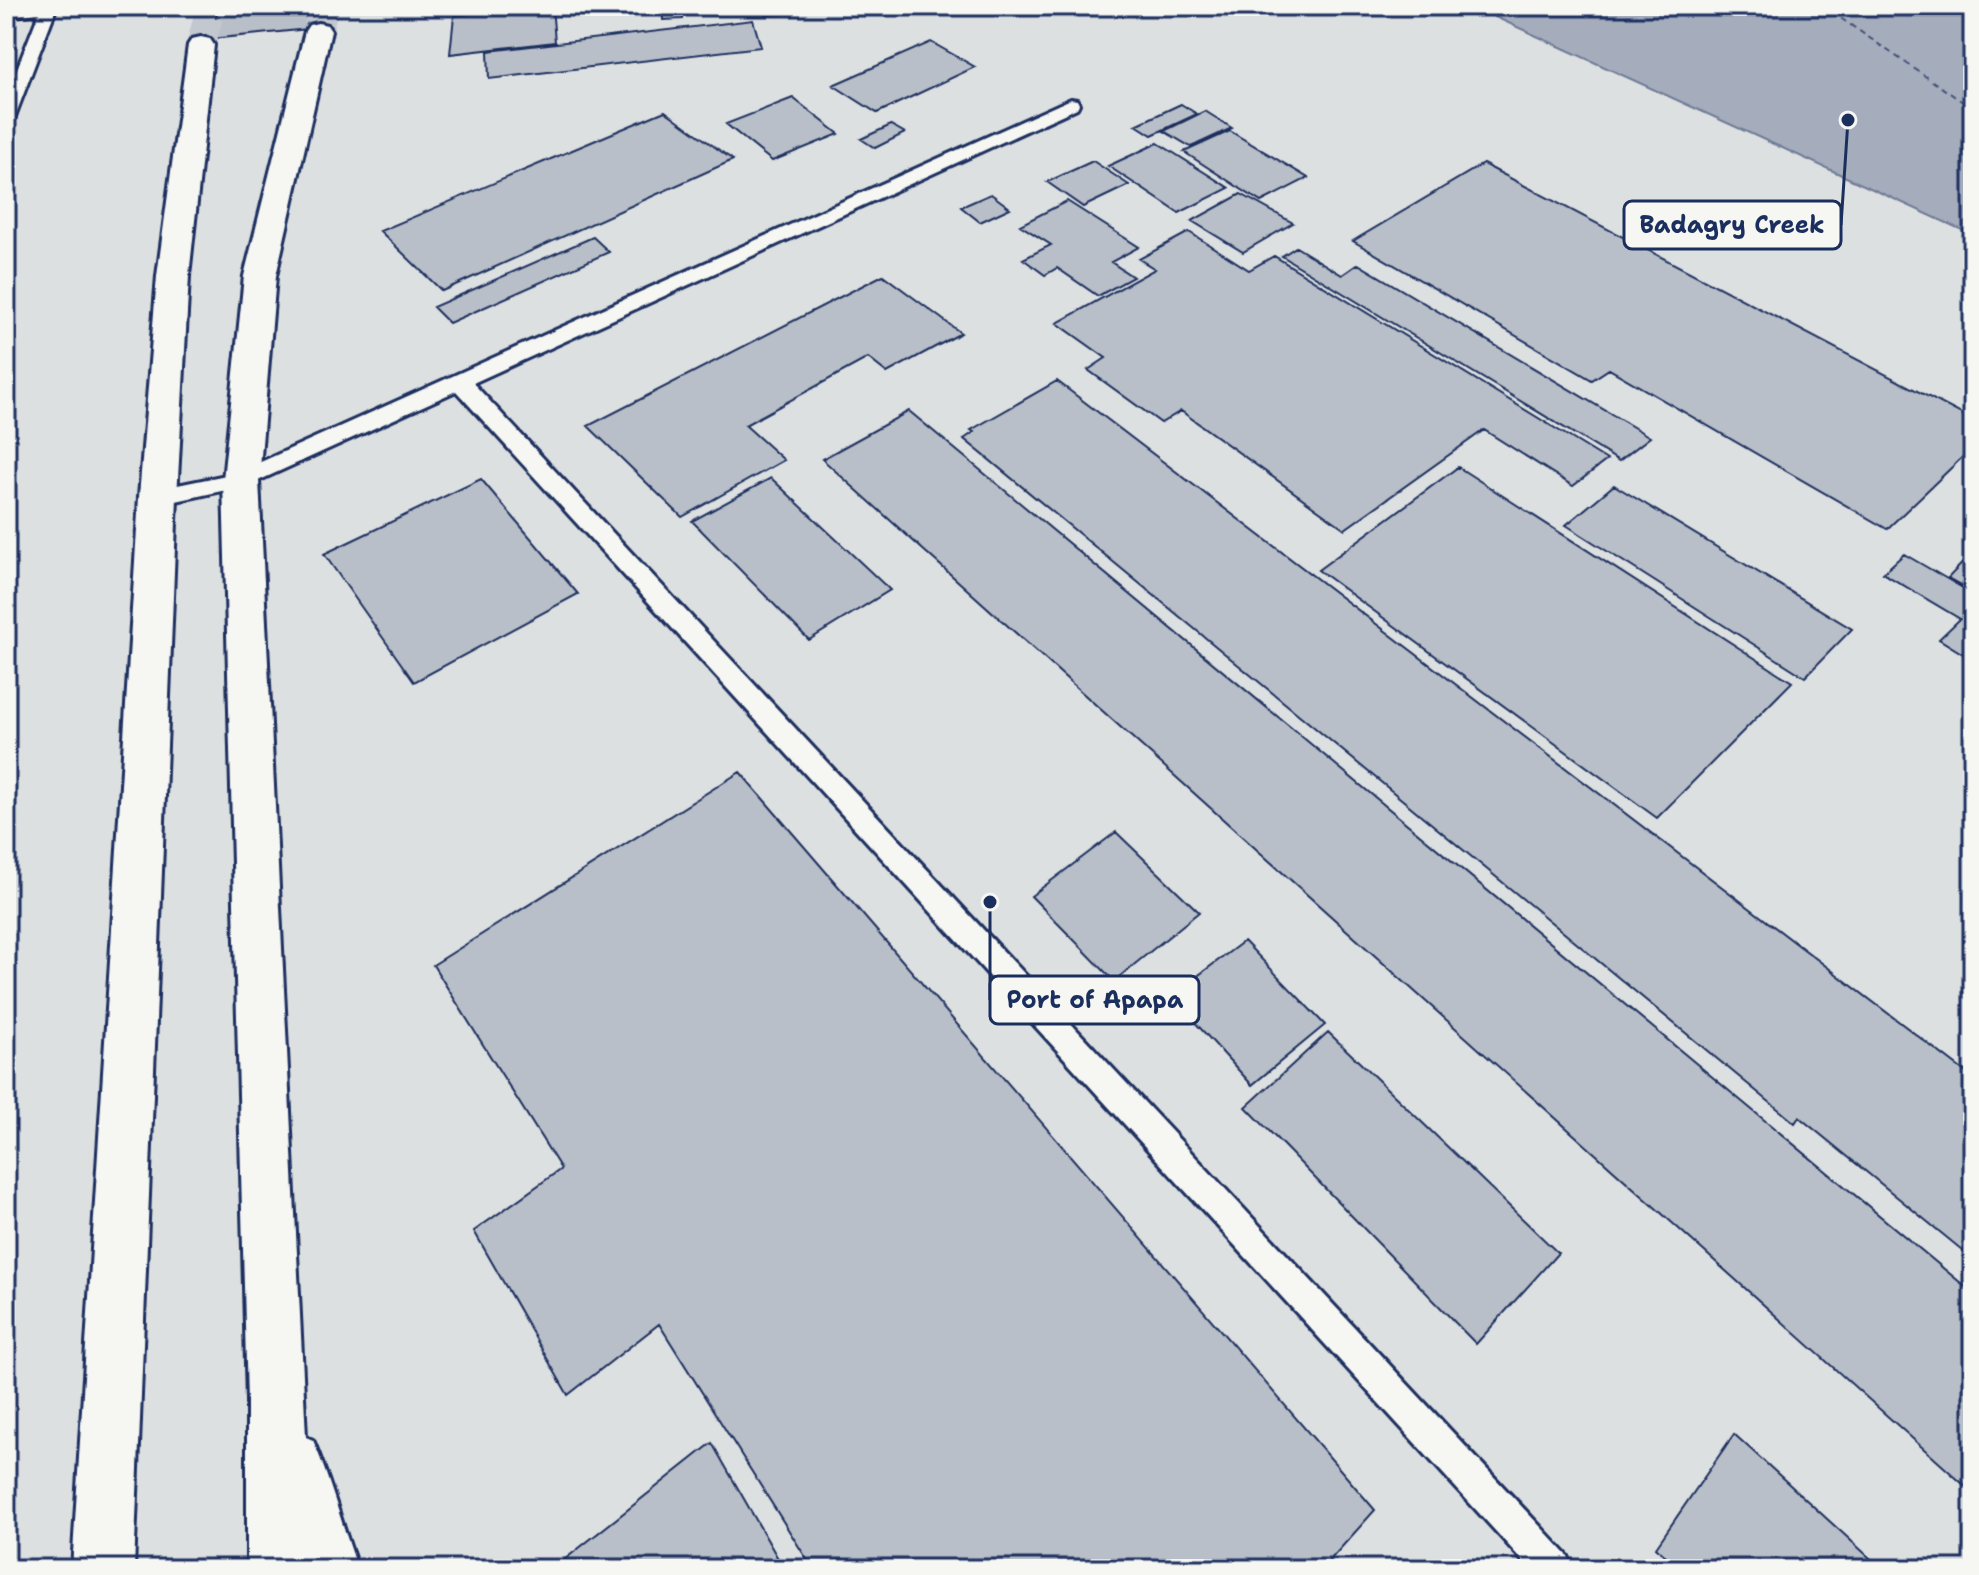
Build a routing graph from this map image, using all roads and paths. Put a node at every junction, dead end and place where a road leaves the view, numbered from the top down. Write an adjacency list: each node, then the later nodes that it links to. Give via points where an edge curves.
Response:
1 (48, 7): 2 (lane); 6 (lane)
2 (6, 12)
3 (318, 31): 8 (street, via 260,276)
4 (201, 45): 9 (street, via 173,276)
5 (1071, 104): 7 (lane)
6 (6, 119)
7 (458, 380): 8 (lane); 14 (lane)
8 (241, 480): 9 (lane); 10 (street)
9 (158, 497): 11 (street)
10 (276, 1402): 12 (street); 13 (street)
11 (103, 1569)
12 (278, 1569)
13 (327, 1569)
14 (1555, 1569)

